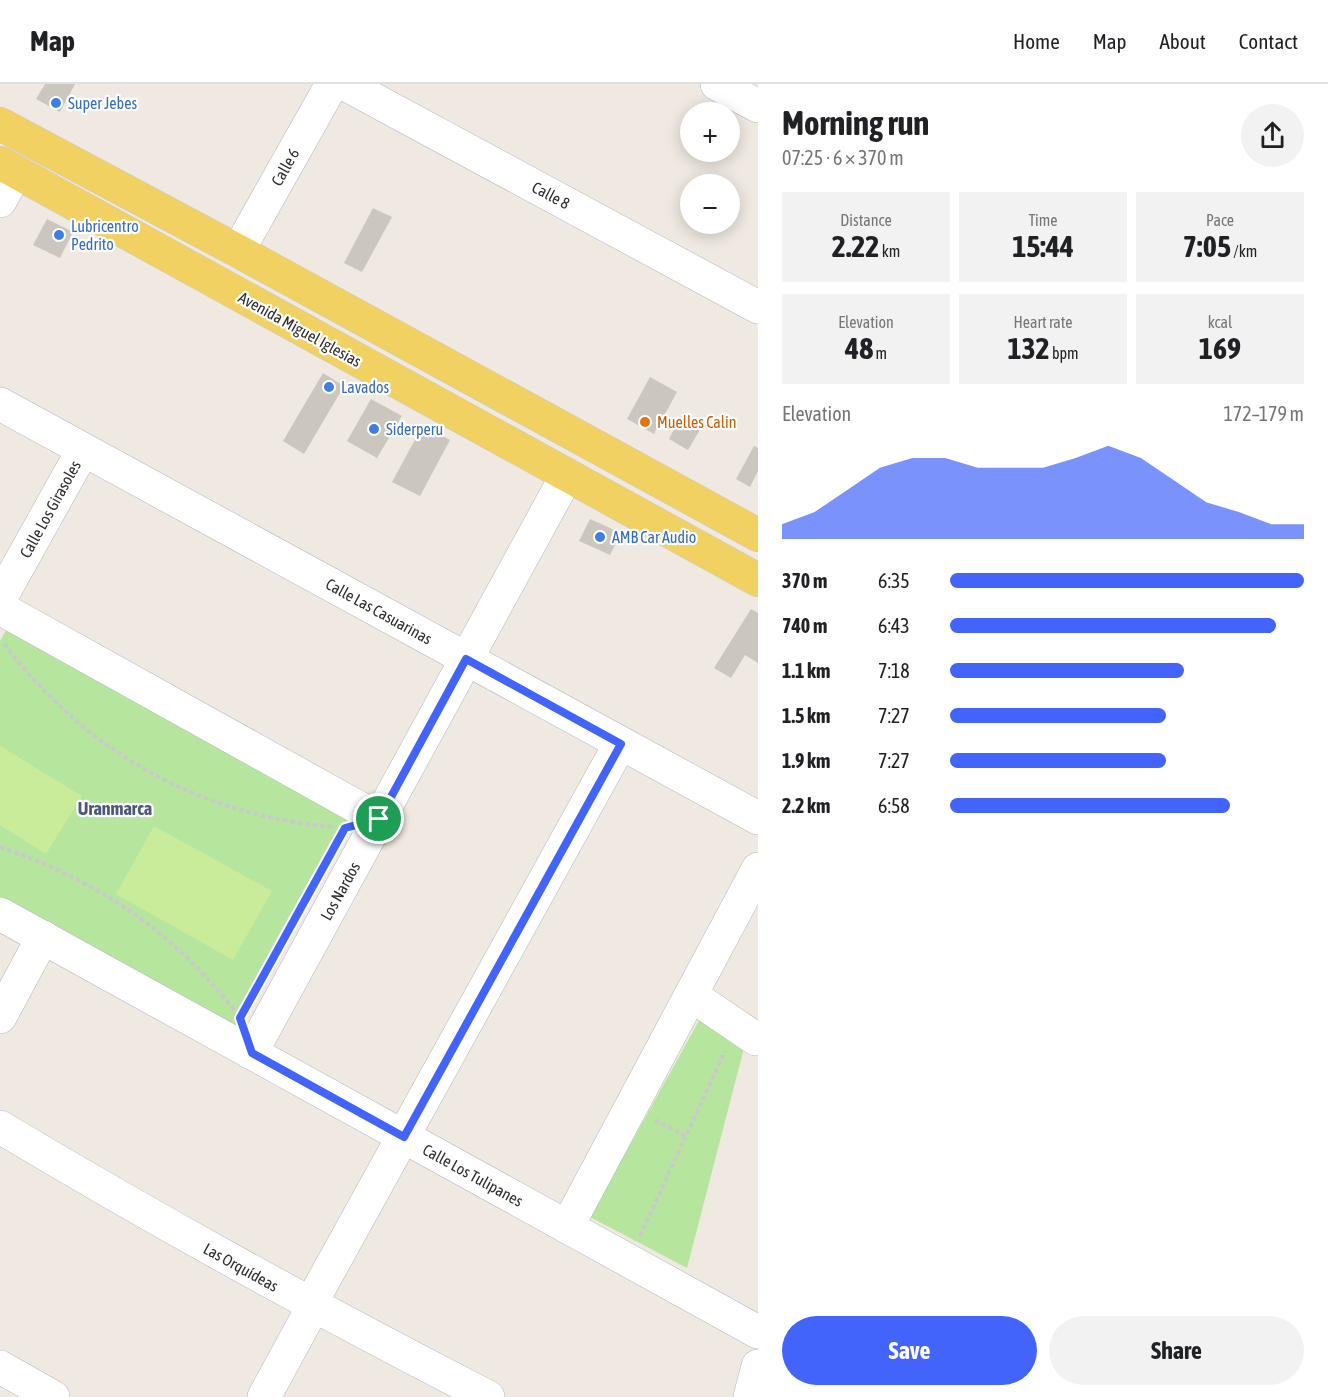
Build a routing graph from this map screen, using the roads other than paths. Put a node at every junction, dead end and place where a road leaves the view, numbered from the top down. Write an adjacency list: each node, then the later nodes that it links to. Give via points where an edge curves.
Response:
1 (332, 84): 8 (street, Calle 6)
2 (345, 84): 9 (street, Calle 8)
3 (717, 84): 4 (street)
4 (758, 106)
5 (0, 124): 8 (main road)
6 (8, 167): 7 (street); 12 (main road, Avenida Miguel Iglesias)
7 (0, 201)
8 (238, 251): 13 (main road)
9 (758, 307)
10 (0, 404): 11 (street, Calle Las Casuarinas)
11 (83, 450): 15 (street, Calle Los Girasoles); 17 (street, Calle Las Casuarinas)
12 (567, 475): 14 (main road, Avenida Miguel Iglesias); 17 (street, Los Nardos)
13 (758, 535)
14 (758, 580)
15 (0, 599)
16 (0, 608): 20 (street)
17 (466, 659): 18 (street, Calle Las Casuarinas); 20 (street, Los Nardos)
18 (621, 744): 19 (street, Calle Las Casuarinas); 29 (street)
19 (758, 818)
20 (379, 819): 27 (street, Los Nardos)
21 (758, 869): 24 (street)
22 (0, 914): 23 (street, Calle Los Tulipanes)
23 (43, 937): 25 (street); 27 (street, Calle Los Tulipanes)
24 (691, 995): 26 (street); 30 (street)
25 (0, 1017)
26 (746, 1033)
27 (252, 1053): 29 (street, Calle Los Tulipanes)
28 (0, 1127): 31 (street, Las Orquídeas)
29 (404, 1137): 30 (street, Calle Los Tulipanes); 31 (street)
30 (567, 1227): 32 (street, Calle Los Tulipanes)
31 (312, 1306): 36 (street); 37 (street, Las Orquídeas)
32 (758, 1332)
33 (758, 1366): 38 (street)
34 (0, 1367): 35 (street)
35 (53, 1397)
36 (264, 1397)
37 (488, 1397)
38 (750, 1397)

